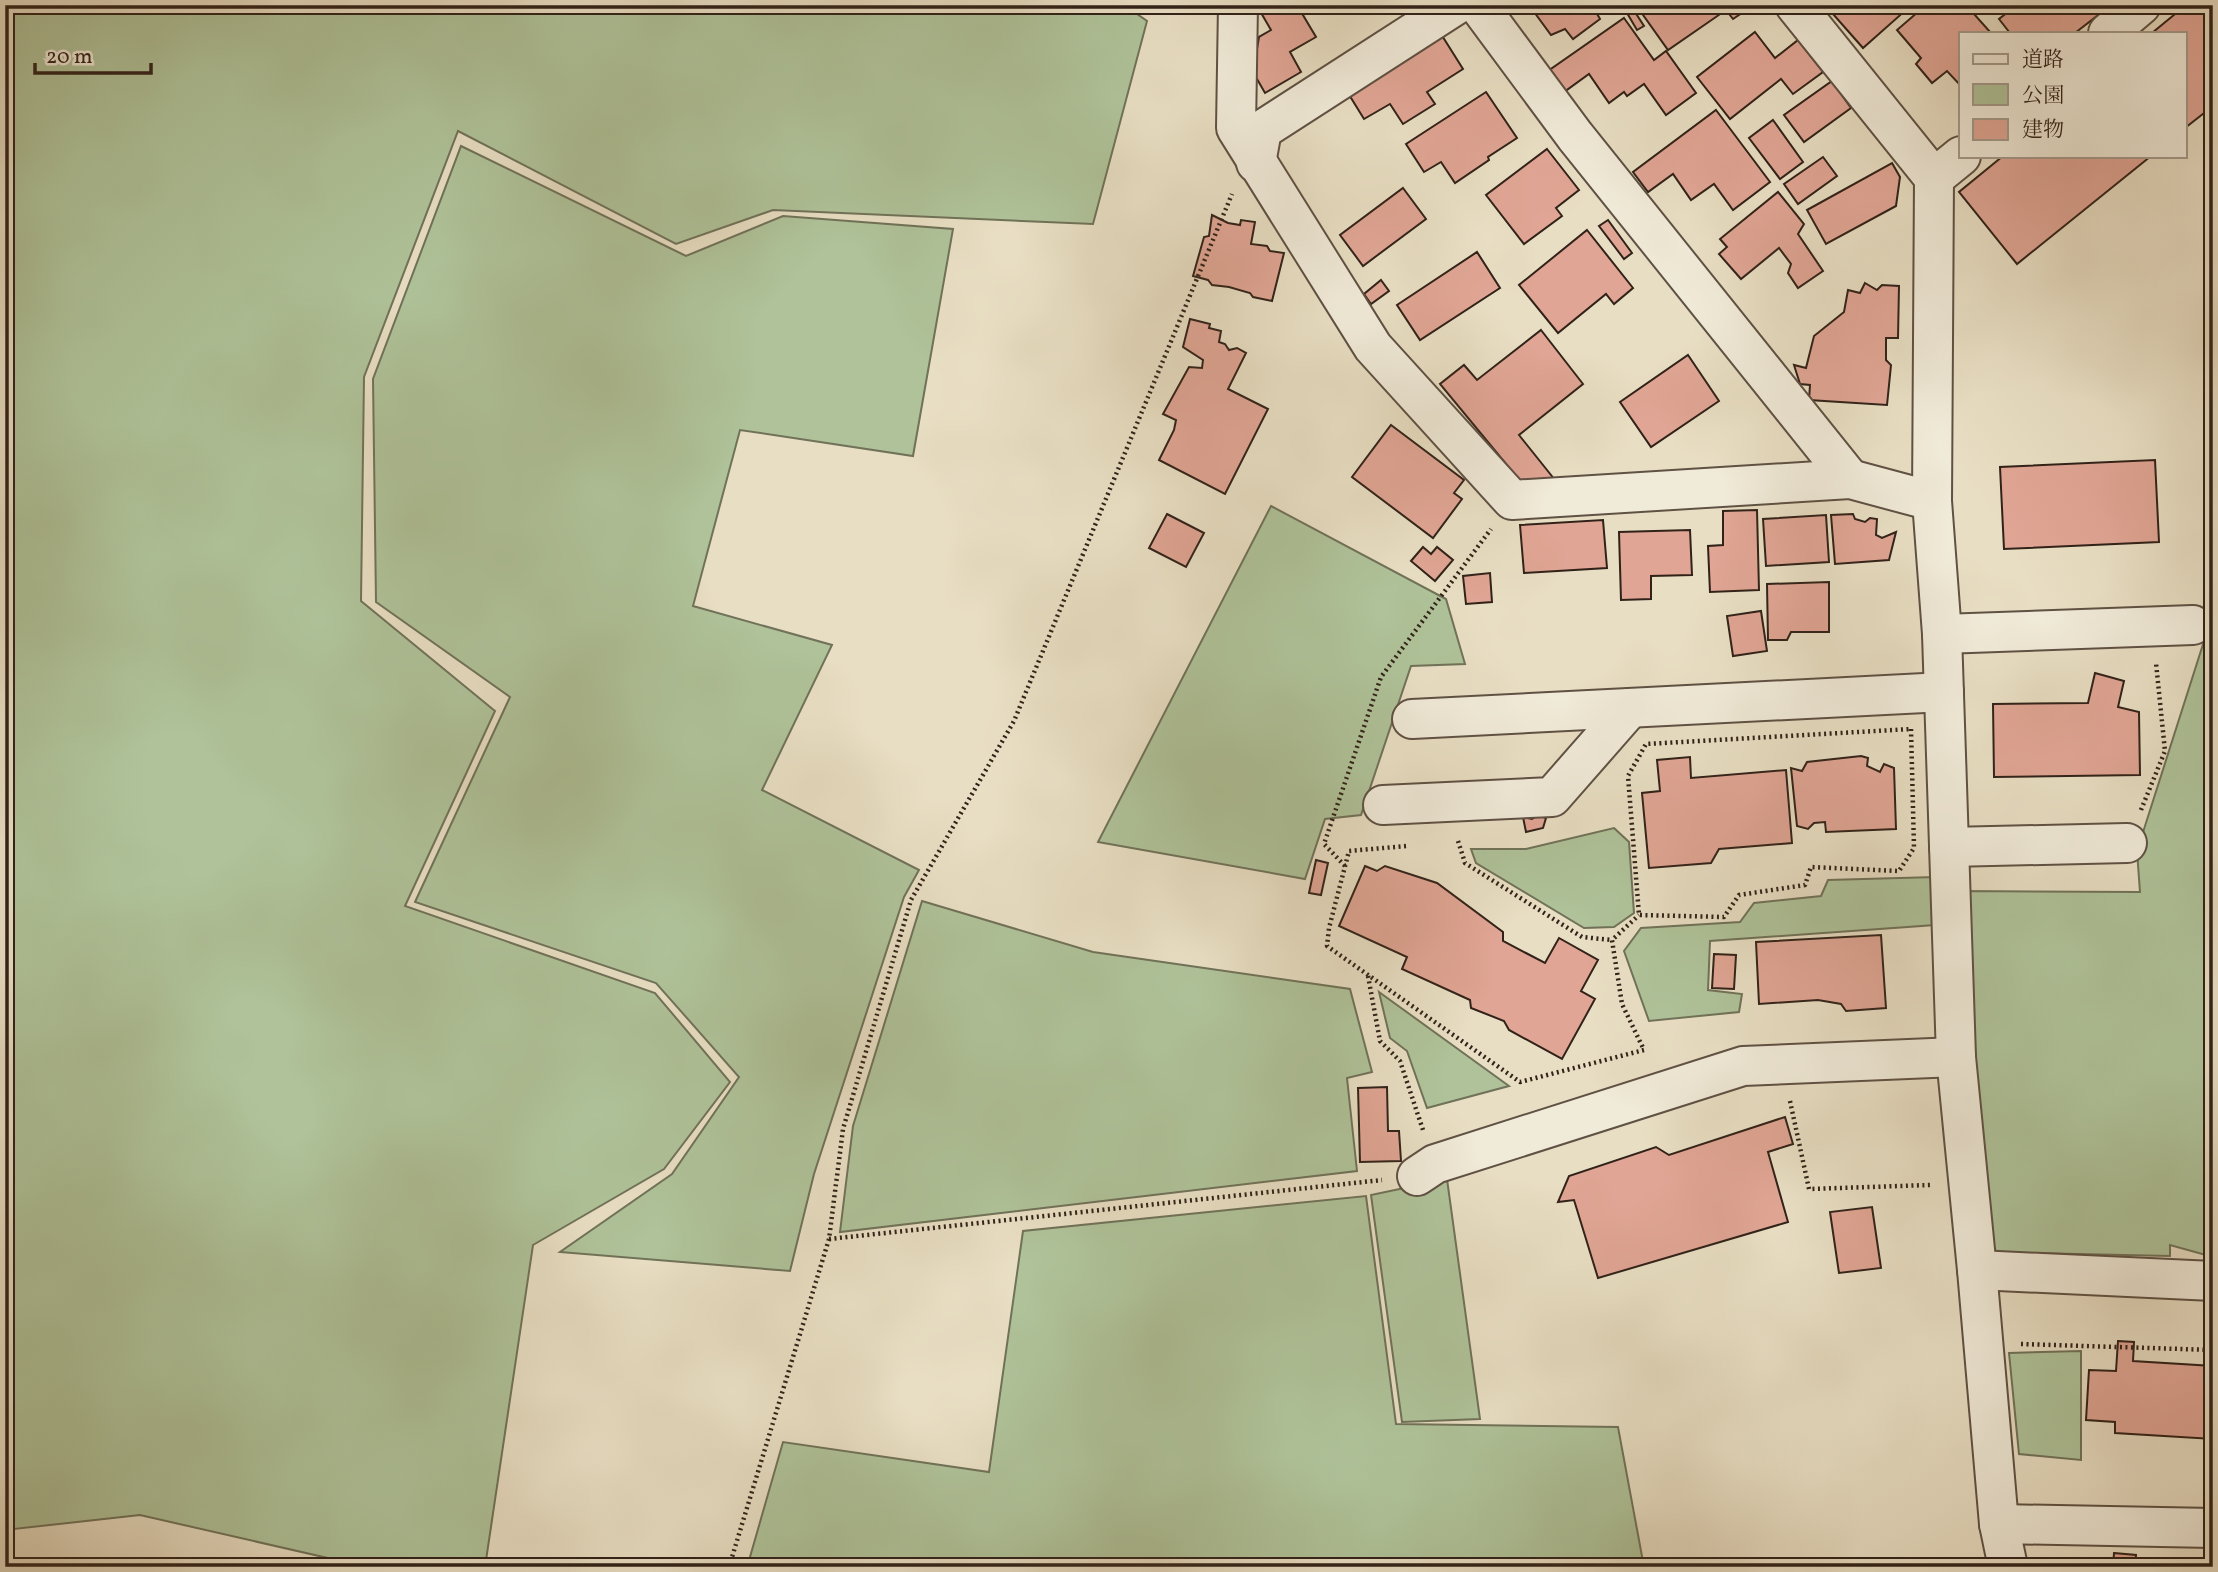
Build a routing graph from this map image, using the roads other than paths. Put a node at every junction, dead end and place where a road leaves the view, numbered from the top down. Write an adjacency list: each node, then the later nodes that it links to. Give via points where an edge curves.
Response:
1 (1238, 5): 7 (street, via 1236,128)
2 (1456, 5): 7 (street, via 1262,130)
3 (1478, 5): 9 (street, via 1575,136)
4 (1795, 5): 8 (street)
5 (2141, 5): 6 (street)
6 (2109, 32)
7 (1256, 163): 9 (street, via 1373,347 1512,500)
8 (1948, 167): 10 (street)
9 (1850, 480): 10 (street)
10 (1932, 501): 12 (street)
11 (2193, 625): 12 (street)
12 (1942, 634): 13 (street)
13 (1944, 692): 14 (street); 18 (street)
14 (1630, 708): 15 (street); 16 (street, via 1552,797)
15 (1412, 719)
16 (1383, 805)
17 (2127, 843): 18 (street)
18 (1949, 847): 19 (street)
19 (1956, 1056): 20 (street, via 1743,1066); 21 (street)
20 (1426, 1170)
21 (1977, 1270): 22 (street); 23 (street)
22 (2213, 1281)
23 (1998, 1524): 24 (street); 25 (street)
24 (2213, 1528)
25 (2008, 1567)

